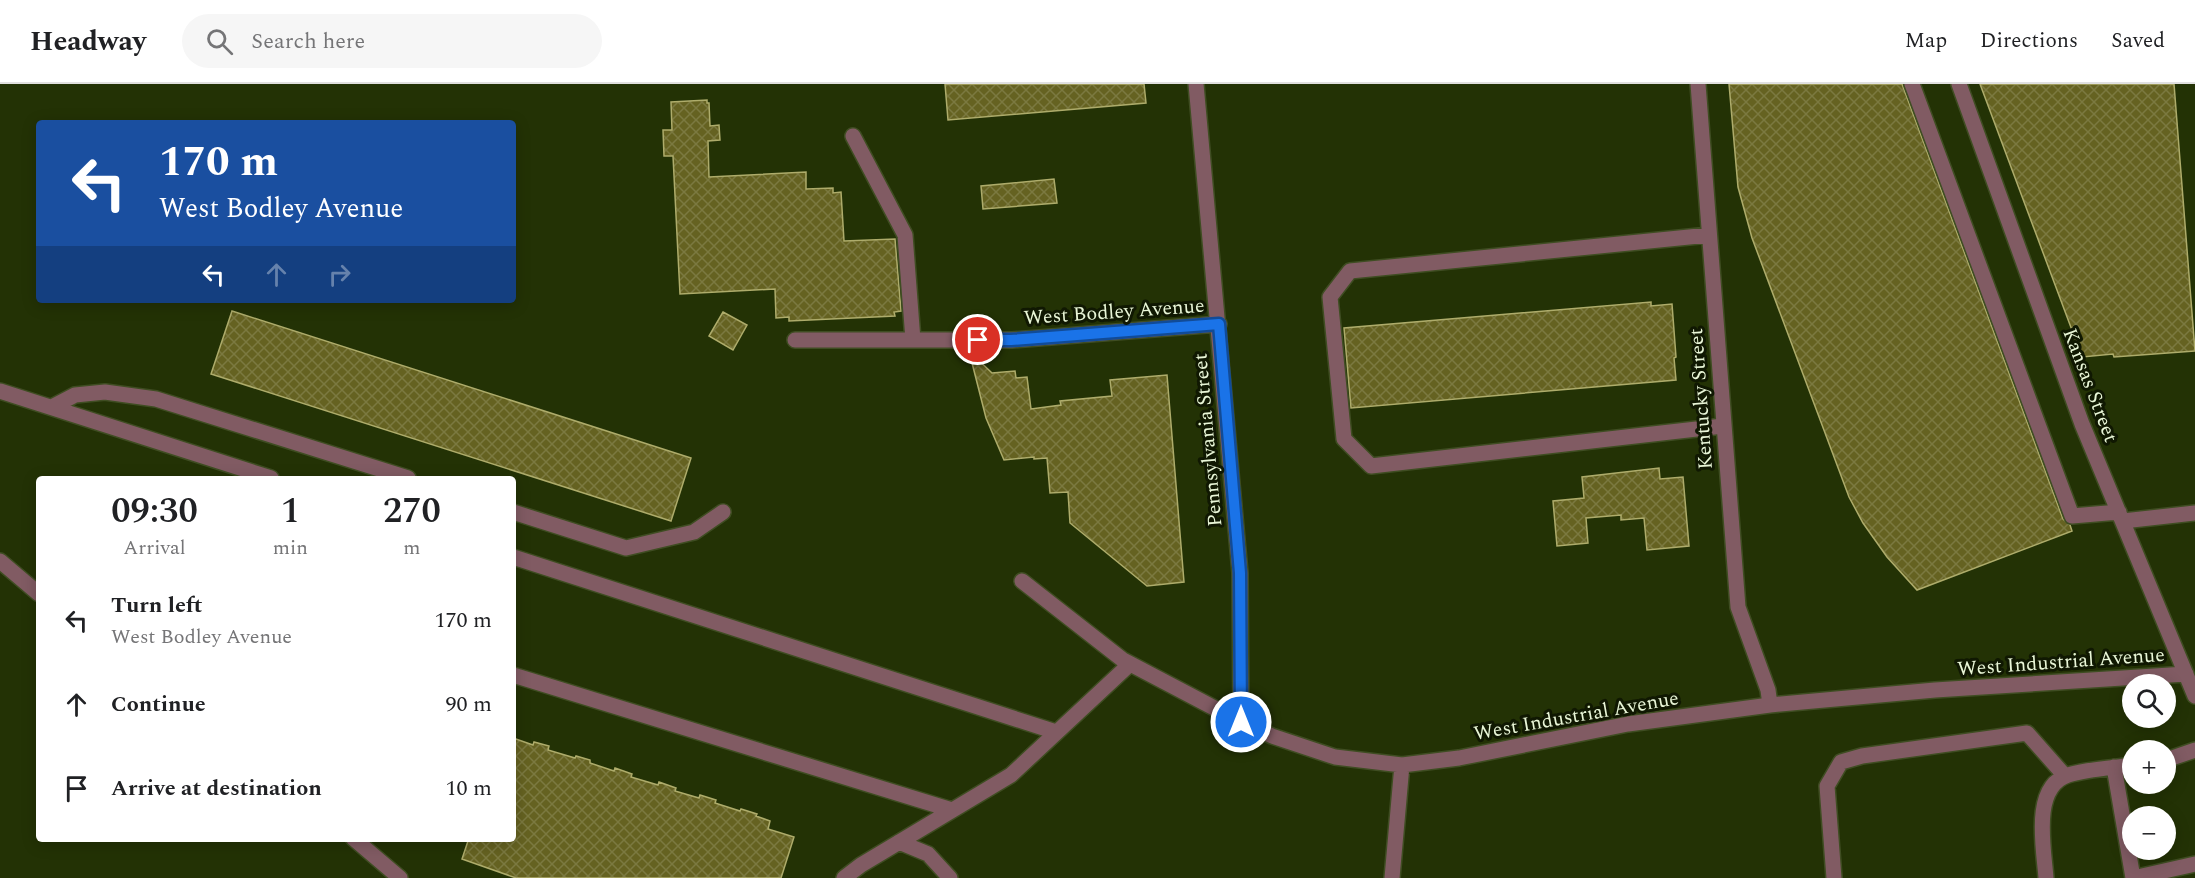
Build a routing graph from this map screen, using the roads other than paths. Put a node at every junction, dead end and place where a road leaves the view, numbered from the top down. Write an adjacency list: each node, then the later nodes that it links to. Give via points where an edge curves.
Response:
1 (1196, 84): 7 (street, Pennsylvania Street)
2 (1698, 84): 6 (street, Kentucky Street)
3 (1912, 84): 18 (street, via 2072,516)
4 (1959, 84): 18 (street, Kansas Street, via 2082,424)
5 (852, 136): 9 (street, via 905,235)
6 (1709, 236): 12 (street, Kentucky Street); 12 (street, via 1350,271 1330,297 1344,439 1371,466)
7 (1219, 324): 9 (street, West Bodley Avenue, via 1011,340); 28 (street, Pennsylvania Street, via 1240,573)
8 (795, 340): 9 (street, West Bodley Avenue)
9 (913, 340)
10 (0, 391): 11 (street)
11 (51, 407): 13 (street); 14 (street, via 75,395 105,392 156,399)
12 (1723, 426): 27 (street, Kentucky Street, via 1738,607)
13 (265, 476)
14 (402, 476)
15 (723, 512): 16 (street, via 694,532 626,548)
16 (516, 513)
17 (2195, 513): 18 (street)
18 (2121, 517): 24 (street, Kansas Street)
19 (516, 558): 29 (street)
20 (0, 561): 22 (street)
21 (1022, 581): 23 (street, West Industrial Avenue)
22 (36, 591)
23 (1130, 664): 28 (street, West Industrial Avenue); 29 (street)
24 (2186, 674): 26 (street, Kansas Street); 27 (street, West Industrial Avenue)
25 (516, 676): 36 (street)
26 (2195, 696)
27 (1770, 705): 32 (street, West Industrial Avenue, via 1628,724 1459,758)
28 (1241, 722): 32 (street, West Industrial Avenue, via 1335,757)
29 (1056, 732): 36 (street, via 1011,775)
30 (2195, 750): 31 (street)
31 (2176, 757)
32 (1402, 765): 45 (street)
33 (2122, 766): 34 (street)
34 (2114, 767): 35 (street); 48 (street)
35 (2065, 776): 46 (street, via 2027,733 1841,762 1827,786); 47 (street, via 2047,792 2042,817)
36 (952, 810): 39 (street)
37 (358, 842): 40 (street)
38 (364, 842): 40 (street)
39 (899, 842): 43 (street); 44 (street, via 928,854)
40 (370, 853): 42 (street)
41 (2195, 864): 48 (street)
42 (400, 878)
43 (844, 878)
44 (950, 878)
45 (1392, 878)
46 (1834, 878)
47 (2046, 878)
48 (2133, 878)

